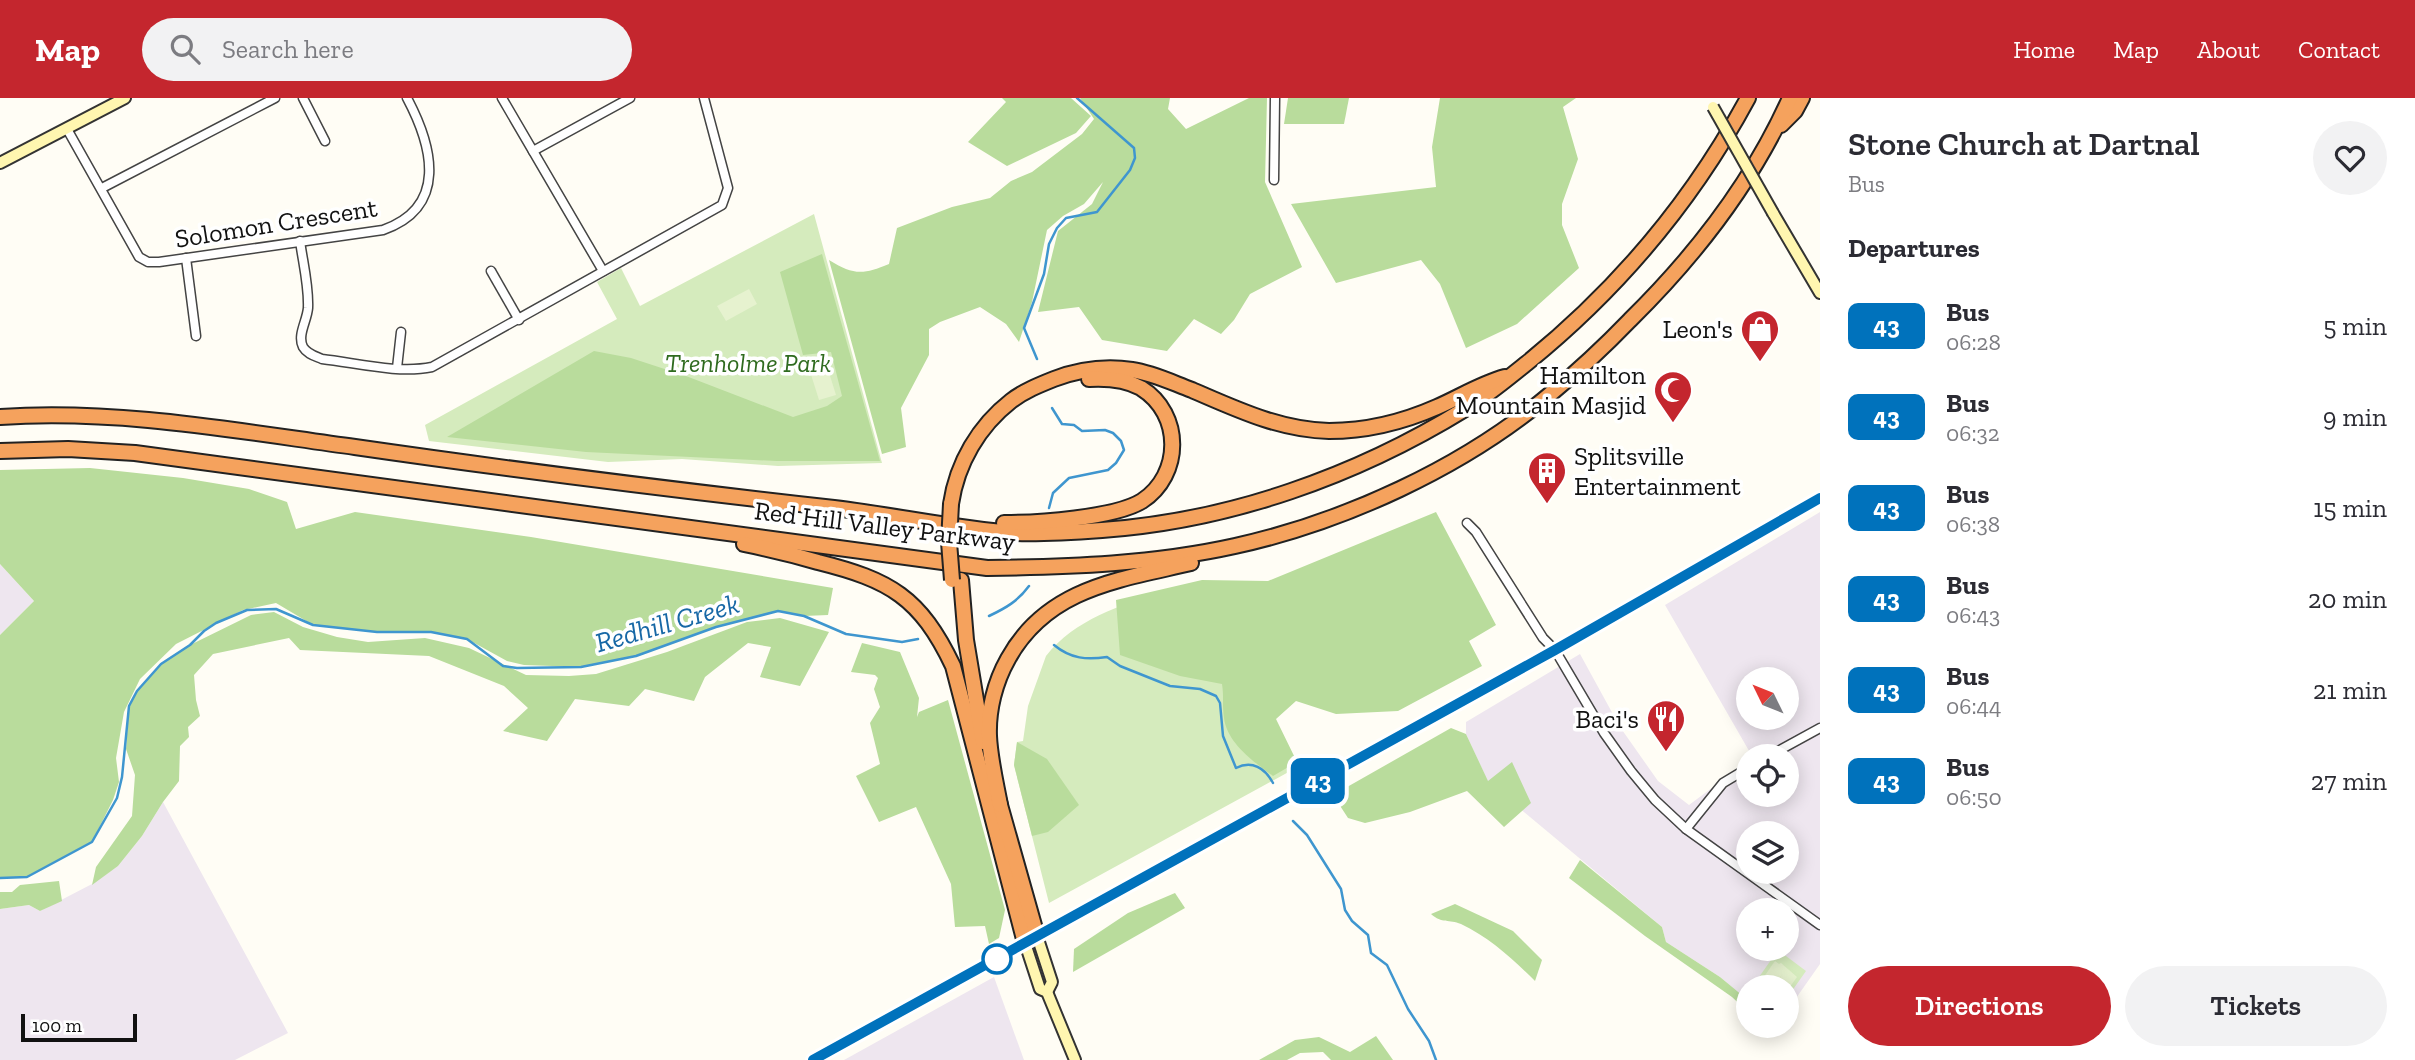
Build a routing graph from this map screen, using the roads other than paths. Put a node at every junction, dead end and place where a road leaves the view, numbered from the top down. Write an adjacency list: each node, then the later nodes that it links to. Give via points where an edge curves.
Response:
1 (125, 98): 13 (main road)
2 (275, 98): 19 (street)
3 (303, 98): 15 (street)
4 (407, 98): 20 (street, Solomon Crescent, via 424,136 430,177 415,212 383,230)
5 (502, 98): 16 (street)
6 (630, 98): 16 (street)
7 (704, 98): 23 (street, via 728,188 722,205)
8 (1275, 98): 18 (street)
9 (1748, 98): 29 (highway, Red Hill Valley Parkway, via 1675,213 1565,332)
10 (1790, 98): 14 (highway, Red Hill Valley Parkway)
11 (1802, 98): 14 (highway)
12 (1711, 102): 24 (main road, bridge)
13 (67, 129): 17 (main road); 19 (street, Solomon Crescent)
14 (1775, 131): 37 (highway, Red Hill Valley Parkway, via 1725,212 1663,288 1546,398 1493,436 1397,491 1289,533)
15 (325, 141)
16 (533, 151): 23 (street)
17 (0, 163)
18 (1274, 180)
19 (102, 188): 21 (street, Solomon Crescent, via 139,257 148,262)
20 (300, 241): 21 (street, Solomon Crescent); 28 (street, via 308,294 303,346 322,359)
21 (186, 258): 27 (street)
22 (491, 271): 25 (street)
23 (603, 271): 25 (street)
24 (1820, 293)
25 (519, 320): 28 (street, via 432,367)
26 (401, 332): 28 (street)
27 (196, 336)
28 (397, 368)
29 (1513, 374): 33 (highway, via 1387,425 1326,430 1271,421 1134,370 1068,374 1016,397 988,421 957,476); 34 (highway, Red Hill Valley Parkway, via 1466,408 1378,456 1282,495 1202,517 1104,530 1017,533)
30 (0, 417): 34 (highway, Red Hill Valley Parkway, via 130,417)
31 (0, 451): 36 (highway, Red Hill Valley Parkway, via 135,453)
32 (1820, 498): 39 (main road)
33 (956, 504): 34 (highway, via 986,438 1016,408 1037,395 1086,379 1112,379 1142,388 1167,418 1173,446 1166,474 1150,495 1130,508 1018,523); 38 (highway)
34 (934, 523)
35 (1467, 523): 39 (street)
36 (658, 524): 37 (highway, Red Hill Valley Parkway, via 988,568 1119,564); 40 (highway, via 865,574 895,590 924,617 943,645)
37 (1234, 547): 44 (highway, via 1216,557 1083,592 1031,626 1006,662 992,704 989,737)
38 (956, 580): 40 (highway, via 956,633); 44 (highway, via 989,770)
39 (1555, 650): 45 (street, via 1631,771); 47 (main road)
40 (970, 725): 47 (highway)
41 (1820, 728): 42 (street)
42 (1791, 744)
43 (1736, 775): 45 (street, via 1723,783)
44 (1000, 805): 47 (highway)
45 (1686, 829): 46 (street)
46 (1820, 925)
47 (1031, 940): 48 (main road); 49 (main road, via 1052,982 1047,992)
48 (813, 1060)
49 (1075, 1060)

